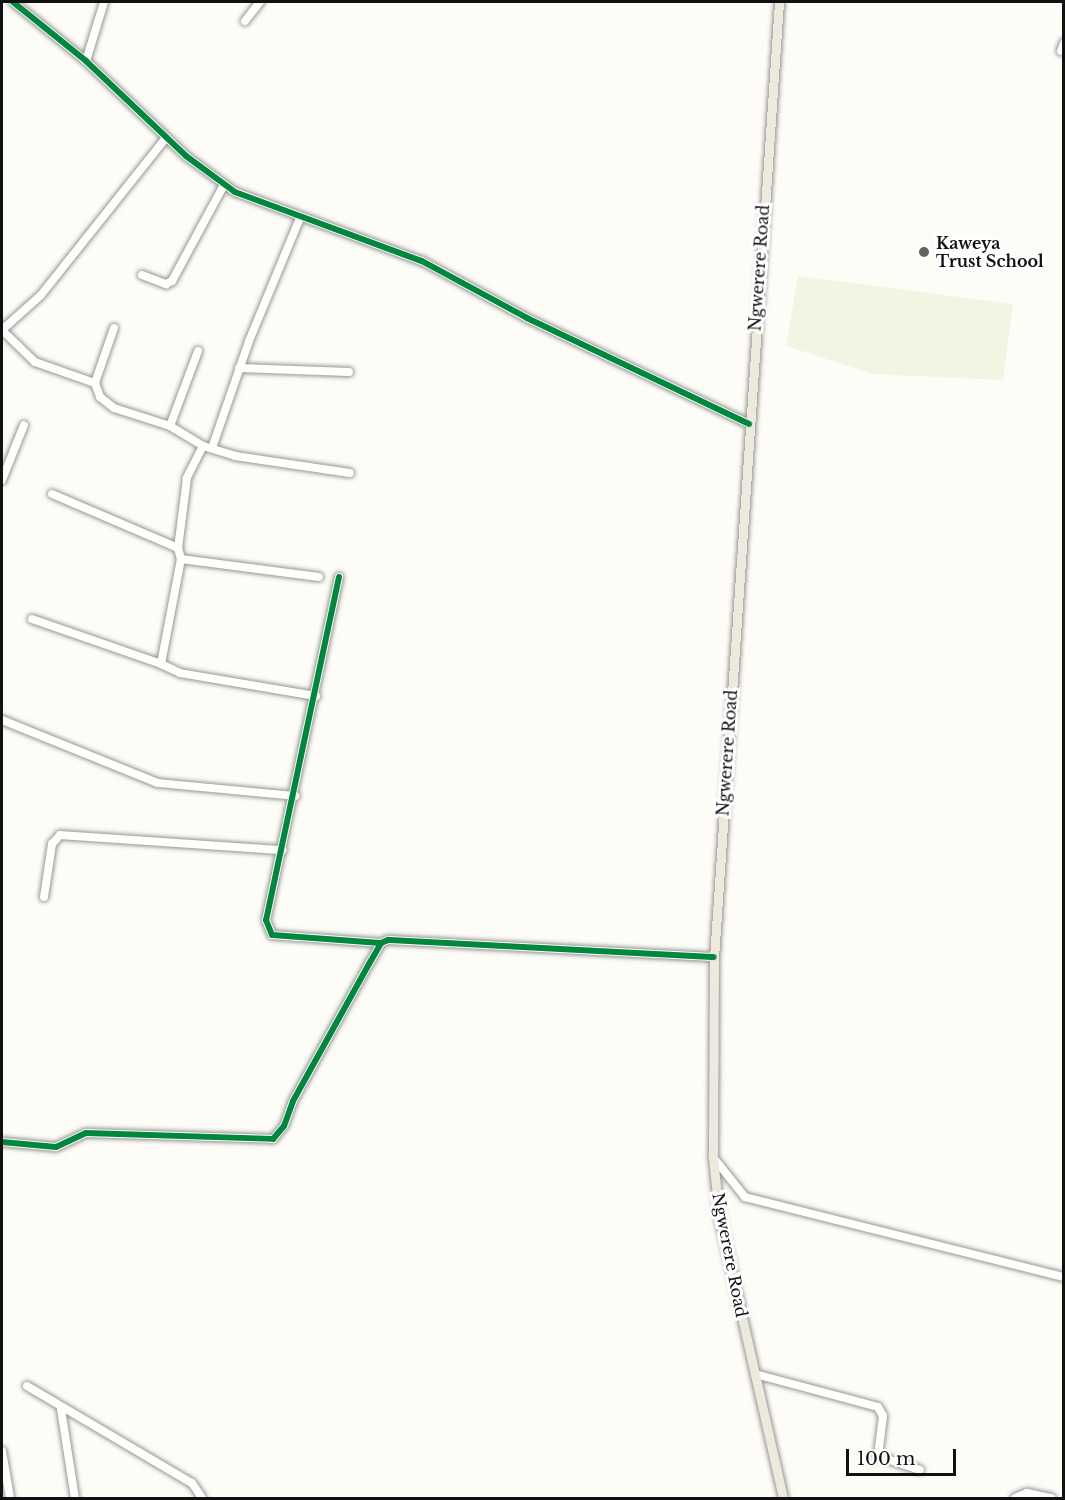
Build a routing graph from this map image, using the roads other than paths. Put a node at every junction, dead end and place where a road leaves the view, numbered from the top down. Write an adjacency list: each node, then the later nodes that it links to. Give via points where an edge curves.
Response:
1 (13, 2): 6 (street)
2 (104, 2): 6 (street)
3 (260, 2): 5 (street)
4 (779, 2): 17 (main road, Ngwerere Road)
5 (246, 21)
6 (86, 61): 7 (street)
7 (166, 138): 8 (street); 12 (street, via 41,295)
8 (224, 185): 9 (street); 10 (street, via 172,282 166,284)
9 (300, 218): 14 (street); 17 (street, via 422,261 527,318)
10 (141, 275)
11 (114, 328): 16 (street)
12 (2, 330): 16 (street, via 35,362)
13 (198, 351): 19 (street)
14 (240, 368): 15 (street); 21 (street)
15 (349, 372)
16 (95, 383): 19 (street, via 100,397 114,408)
17 (749, 424): 37 (main road, Ngwerere Road)
18 (24, 425): 23 (street)
19 (170, 426): 20 (street)
20 (203, 446): 21 (street); 25 (street, via 187,478)
21 (212, 448): 22 (street, via 235,456)
22 (350, 473)
23 (2, 480)
24 (52, 494): 25 (street)
25 (178, 548): 26 (street)
26 (181, 559): 27 (street); 30 (street)
27 (319, 577)
28 (339, 578): 31 (street)
29 (32, 619): 30 (street)
30 (161, 664): 31 (street, via 180,673)
31 (316, 696): 33 (street)
32 (2, 720): 33 (street, via 158,783)
33 (295, 796): 34 (street)
34 (282, 850): 35 (street, via 60,835 52,843); 36 (street, via 266,920 272,935)
35 (44, 897)
36 (381, 943): 37 (street, via 408,940); 38 (street, via 293,1101 284,1126 273,1138 86,1133 56,1147)
37 (714, 957): 39 (main road, Ngwerere Road)
38 (2, 1142)
39 (713, 1157): 40 (street, via 745,1197); 41 (main road, Ngwerere Road, via 719,1216)
40 (1064, 1277)
41 (755, 1374): 45 (street, via 878,1407 883,1416 877,1451 880,1459); 49 (main road, Ngwerere Road)
42 (27, 1386): 43 (street)
43 (61, 1409): 47 (street); 48 (street, via 192,1483)
44 (2, 1451): 46 (street)
45 (920, 1470)
46 (10, 1498)
47 (75, 1498)
48 (202, 1498)
49 (783, 1498)
50 (1015, 1498): 51 (street, via 1027,1493)
51 (1051, 1498)

